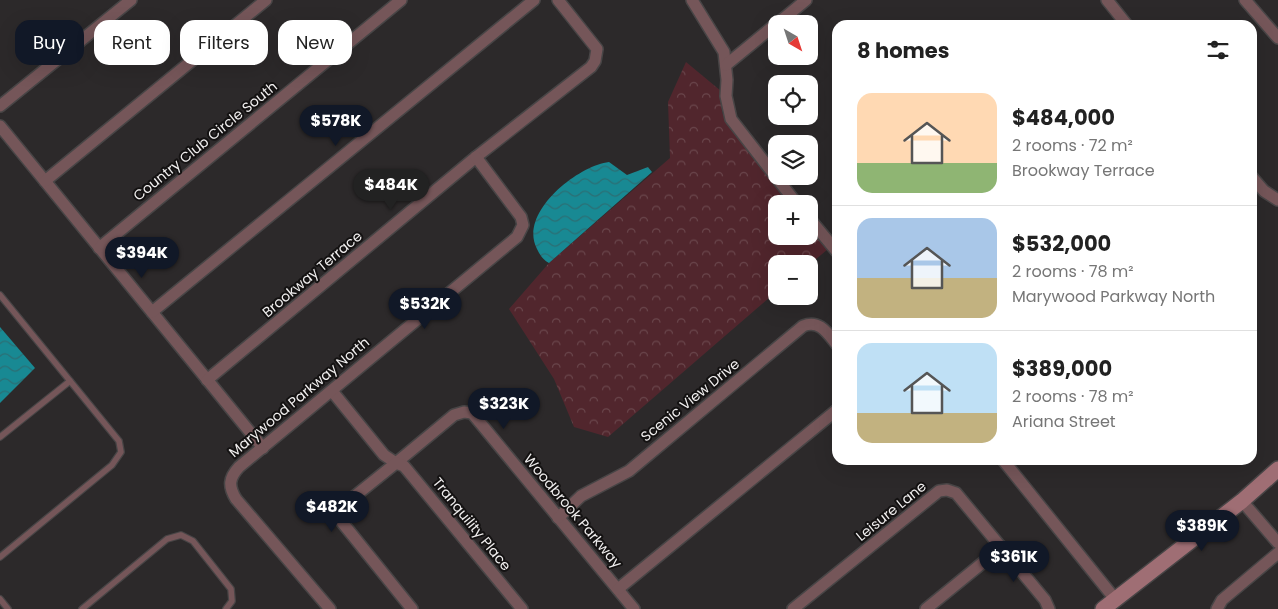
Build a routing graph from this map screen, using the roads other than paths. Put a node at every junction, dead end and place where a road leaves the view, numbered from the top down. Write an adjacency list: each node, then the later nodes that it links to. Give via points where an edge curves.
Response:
1 (131, 0): 15 (street)
2 (266, 0): 18 (street)
3 (401, 0): 24 (street, Country Club Circle South)
4 (534, 0): 26 (street)
5 (558, 0): 17 (street, Brookway Terrace, via 595,44 596,58 591,67)
6 (692, 0): 14 (street, via 720,42)
7 (806, 0): 10 (street)
8 (1107, 0): 11 (street)
9 (1245, 0): 13 (street)
10 (787, 15)
11 (1123, 20)
12 (768, 31): 14 (street)
13 (1278, 38)
14 (726, 65): 20 (street, via 730,119)
15 (0, 106)
16 (0, 126): 18 (street)
17 (476, 157): 28 (street, Brookway Terrace); 30 (street, Marywood Parkway North, via 522,217 521,231)
18 (45, 182): 24 (street)
19 (1257, 182): 21 (street)
20 (790, 195)
21 (1278, 200)
22 (818, 229): 23 (street)
23 (832, 246)
24 (99, 248): 26 (street)
25 (0, 296): 29 (lane)
26 (152, 312): 28 (street)
27 (832, 339): 38 (street, Scenic View Drive, via 820,326 803,326 629,471 581,496)
28 (207, 380): 33 (street)
29 (70, 381): 32 (lane); 42 (lane, via 119,441 118,458)
30 (332, 390): 33 (street, Marywood Parkway North); 34 (street, via 384,454)
31 (832, 414): 43 (street)
32 (0, 438)
33 (263, 448): 49 (street, Marywood Parkway North, via 231,476 230,483 236,498)
34 (396, 462): 38 (street, Woodbrook Parkway, via 454,415 472,413); 50 (street, Woodbrook Parkway, via 345,504 341,521); 51 (street, Tranquility Place, via 404,466)
35 (1007, 465): 45 (street)
36 (1278, 469): 37 (street)
37 (1242, 501): 39 (street); 45 (street)
38 (558, 518): 43 (street, Woodbrook Parkway)
39 (1278, 543)
40 (1002, 547): 53 (street, Leisure Lane, via 956,493 944,490); 54 (street); 55 (street)
41 (1278, 553): 56 (street, via 1222,600)
42 (0, 557)
43 (618, 589): 52 (street, Woodbrook Parkway)
44 (0, 599): 46 (lane)
45 (1109, 604)
46 (8, 609)
47 (82, 609): 48 (lane, via 167,539 181,535 193,541 231,589 232,601)
48 (226, 609)
49 (330, 609)
50 (412, 609)
51 (522, 609)
52 (634, 609)
53 (793, 609)
54 (926, 609)
55 (1049, 609)
56 (1217, 609)

